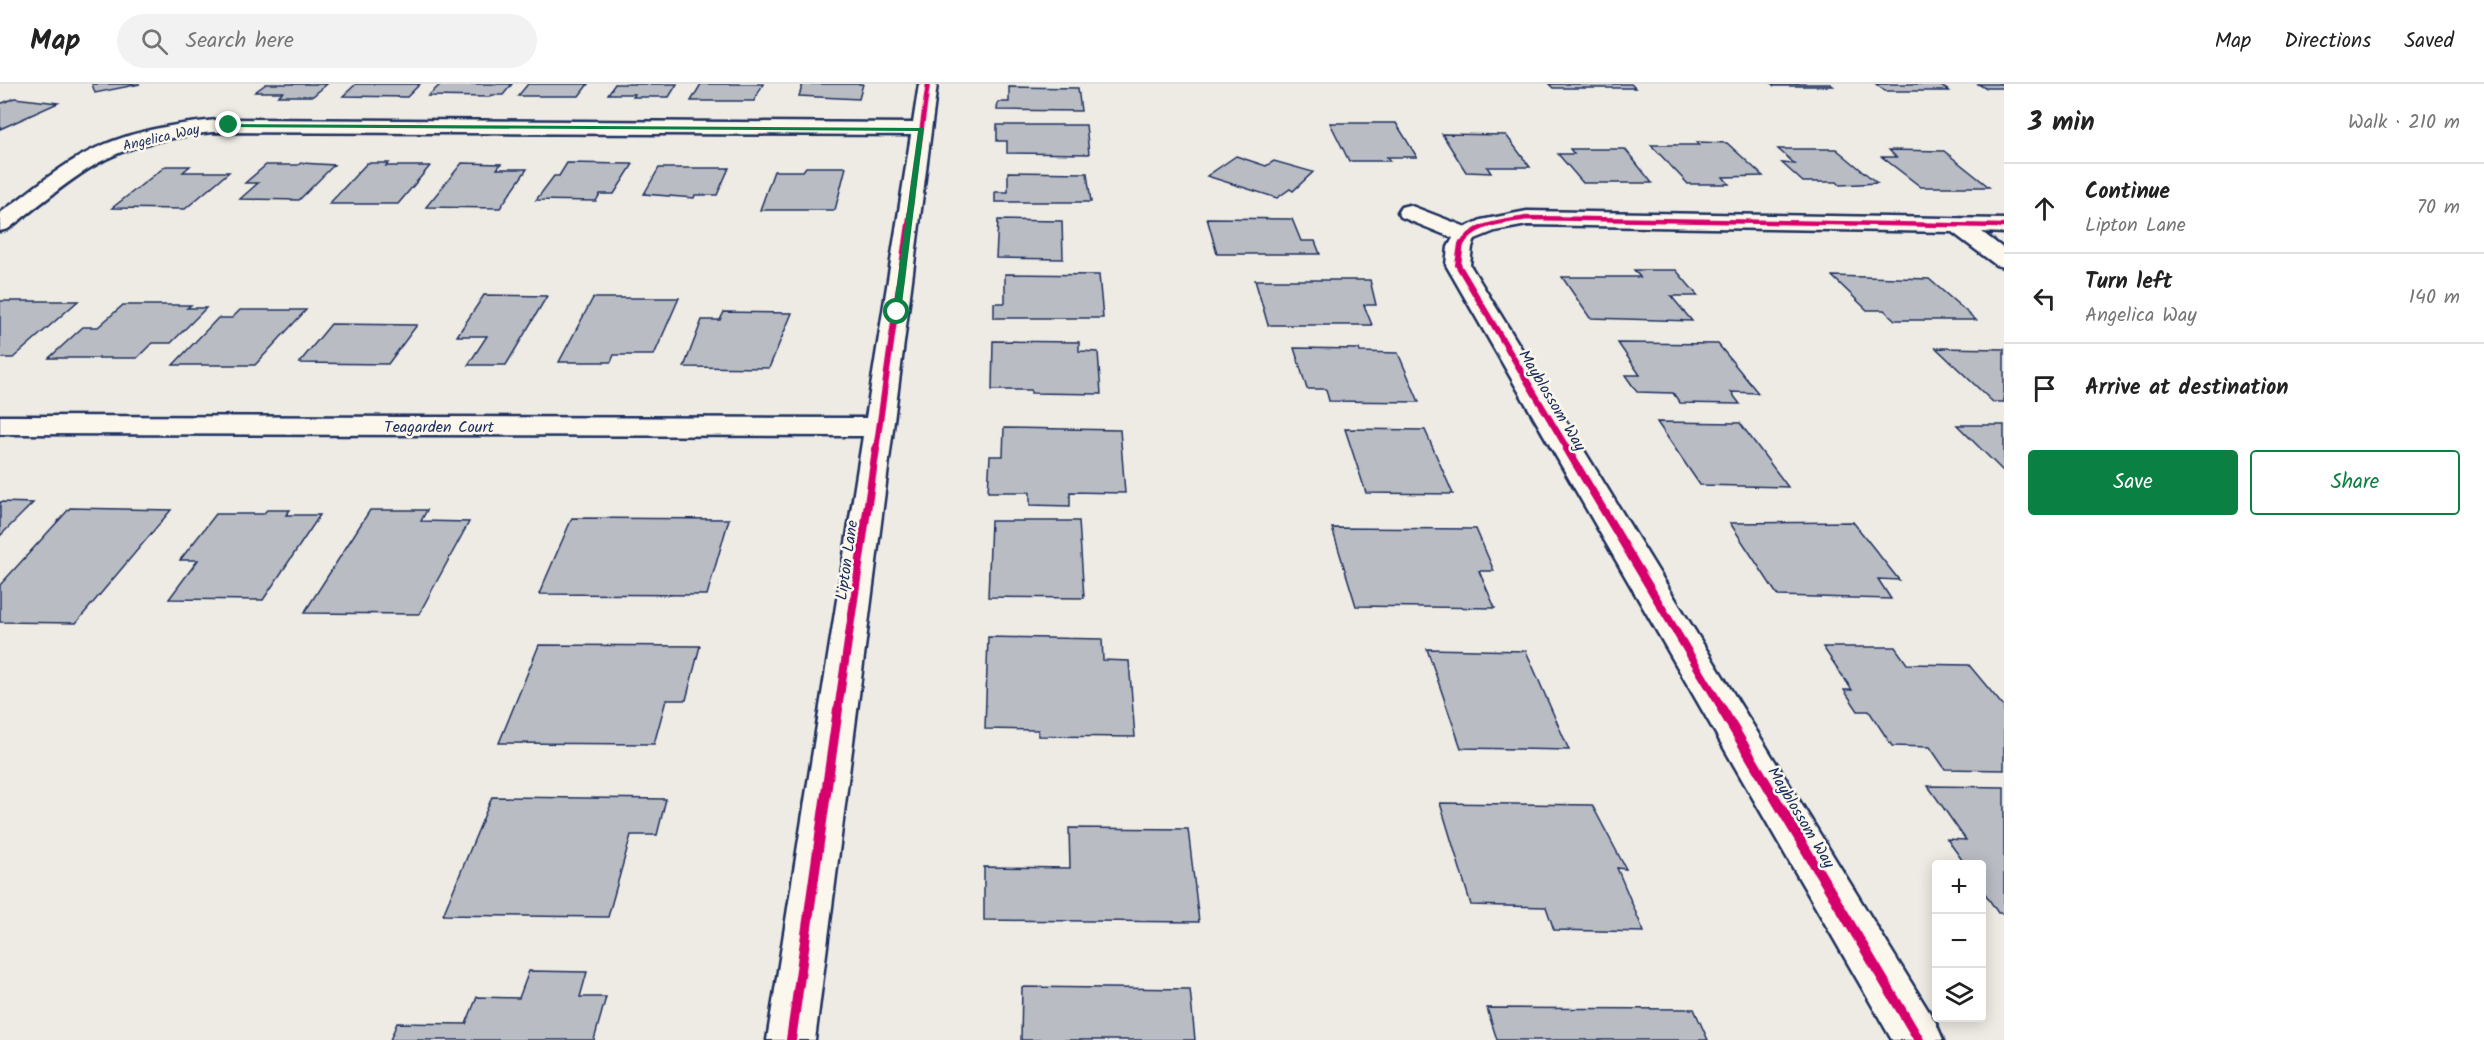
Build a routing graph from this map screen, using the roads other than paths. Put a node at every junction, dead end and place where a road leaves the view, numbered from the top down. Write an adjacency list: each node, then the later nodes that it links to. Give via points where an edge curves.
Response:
1 (928, 84): 2 (street, Lipton Lane)
2 (922, 129): 4 (street, Angelica Way, via 229,125 149,129 98,155); 10 (street, Lipton Lane)
3 (1409, 212): 7 (street)
4 (0, 224)
5 (1959, 226): 6 (street); 7 (street, via 1527,218 1489,225); 8 (street)
6 (2004, 226)
7 (1466, 235): 12 (street, Mayblossom Way, via 1458,265)
8 (2004, 260)
9 (0, 425): 10 (street, Teagarden Court)
10 (878, 427): 11 (street, Lipton Lane)
11 (791, 1040)
12 (1919, 1040)

